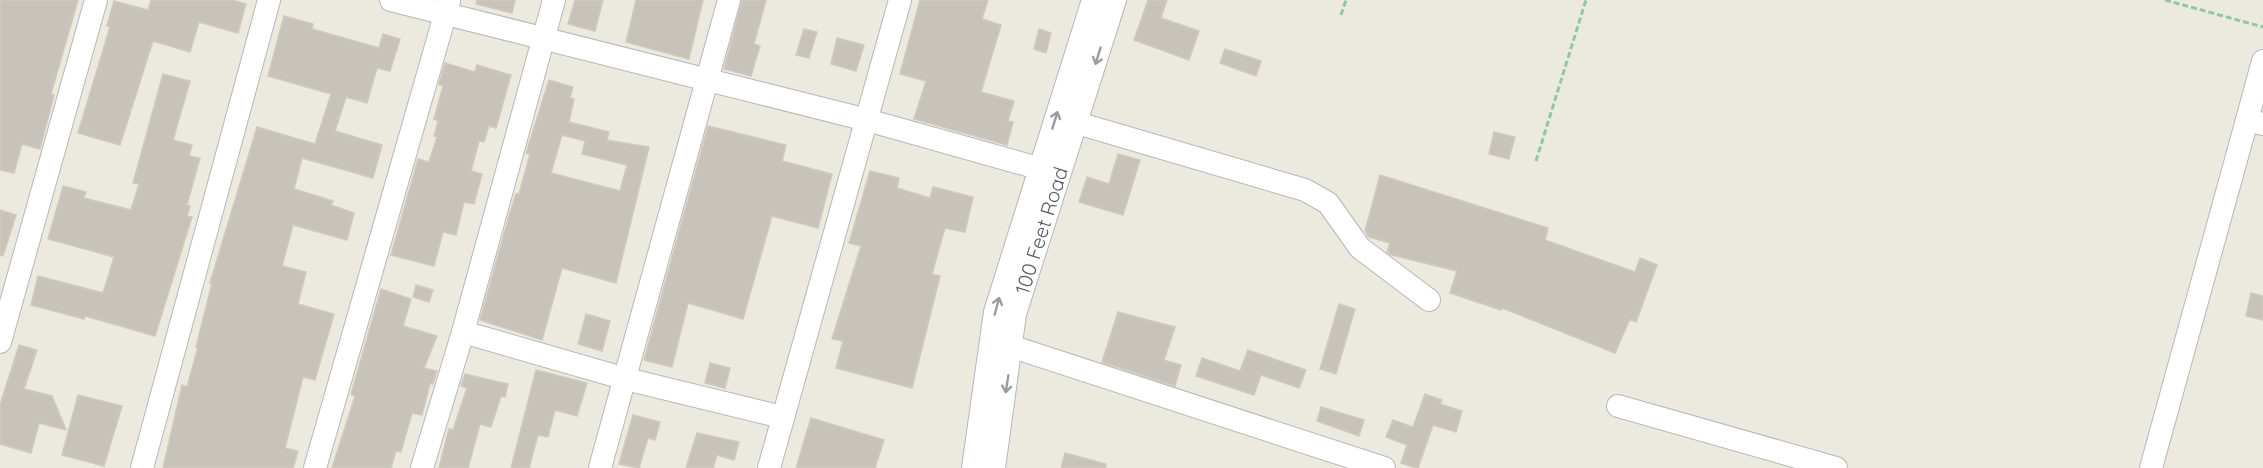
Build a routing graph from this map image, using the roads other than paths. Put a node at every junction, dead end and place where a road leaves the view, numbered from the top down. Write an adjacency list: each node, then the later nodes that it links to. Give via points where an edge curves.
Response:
1 (96, 0): 19 (street)
2 (270, 0): 25 (street)
3 (391, 0): 9 (street)
4 (554, 0): 10 (street)
5 (729, 0): 12 (street)
6 (900, 0): 13 (street)
7 (1093, 0): 16 (street, 100 Feet Road, one-way to 7)
8 (1115, 0): 15 (street, 100 Feet Road, one-way to 15)
9 (447, 7): 10 (street); 26 (street)
10 (543, 39): 12 (street); 18 (street)
11 (2263, 61): 14 (street)
12 (710, 80): 13 (street); 21 (street)
13 (867, 120): 16 (street); 23 (street)
14 (2255, 122): 34 (street)
15 (1077, 123): 16 (street, 100 Feet Road); 17 (street, via 1305,190 1329,203 1360,248)
16 (1050, 171): 20 (street, 100 Feet Road, via 1015,314); 30 (street, 100 Feet Road, one-way to 16, via 995,312)
17 (1429, 300)
18 (464, 332): 21 (street); 27 (street)
19 (0, 342)
20 (1012, 347): 24 (street); 31 (street, 100 Feet Road, one-way to 31)
21 (626, 379): 23 (street); 28 (street)
22 (1618, 406): 33 (street)
23 (782, 417): 29 (street)
24 (1339, 460): 32 (street)
25 (142, 468)
26 (315, 468)
27 (422, 468)
28 (600, 468)
29 (769, 468)
30 (973, 468)
31 (994, 468)
32 (1384, 468)
33 (1836, 468)
34 (2151, 468)

